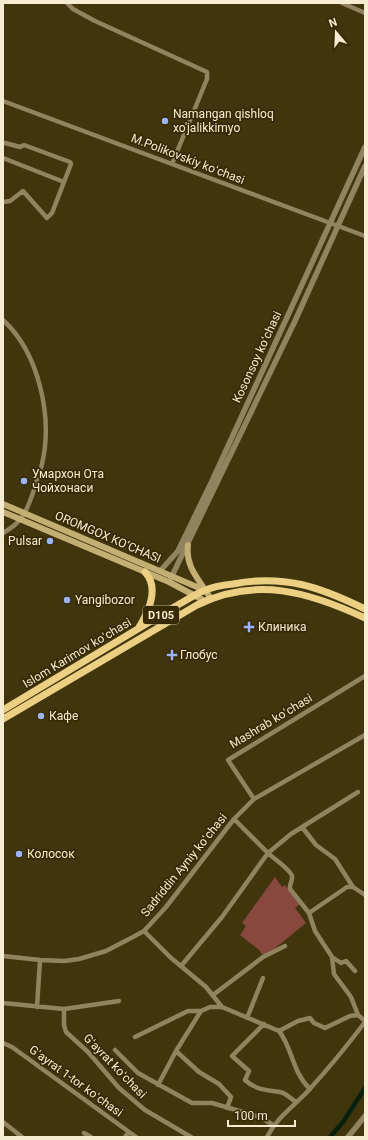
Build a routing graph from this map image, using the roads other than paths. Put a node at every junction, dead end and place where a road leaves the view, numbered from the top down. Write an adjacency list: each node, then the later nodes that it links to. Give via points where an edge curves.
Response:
1 (67, 3): 8 (street, via 95,21 206,72 207,79)
2 (342, 3): 3 (street)
3 (365, 13)
4 (3, 101): 8 (street, M.Polikovskiy koʻchasi)
5 (5, 143): 10 (street, via 24,146 70,162)
6 (365, 147): 12 (street, Kosonsoy koʻchasi)
7 (3, 158): 10 (street)
8 (172, 164): 12 (street, M.Polikovskiy koʻchasi)
9 (365, 166): 13 (street, Kosonsoy koʻchasi)
10 (64, 182): 11 (street, via 52,213 47,218 23,191 10,201)
11 (3, 202)
12 (329, 223): 13 (street, M.Polikovskiy koʻchasi); 22 (street, Kosonsoy koʻchasi, via 209,488 178,551)
13 (337, 226): 14 (street, M.Polikovskiy koʻchasi); 21 (street, Kosonsoy koʻchasi, via 295,321)
14 (365, 236)
15 (3, 320): 18 (street, via 20,338 27,350 44,404 46,424 42,463)
16 (3, 504): 18 (main road, OROMGOX KO‘CHASI)
17 (3, 512): 19 (main road, OROMGOX KO‘CHASI)
18 (26, 513): 19 (street); 22 (main road, OROMGOX KO‘CHASI)
19 (20, 520): 20 (street); 23 (main road, OROMGOX KO‘CHASI)
20 (3, 533)
21 (188, 545): 24 (street, Kosonsoy koʻchasi); 26 (main road, via 188,562)
22 (160, 571): 24 (main road, OROMGOX KO‘CHASI)
23 (145, 572): 25 (main road, OROMGOX KO‘CHASI); 31 (main road, via 151,582 152,592 145,615)
24 (173, 576): 25 (street, Kosonsoy koʻchasi); 26 (main road, OROMGOX KO‘CHASI)
25 (169, 582): 27 (main road, OROMGOX KO‘CHASI)
26 (204, 590): 27 (main road, Islom Karimov koʻchasi / D105); 28 (main road); 29 (main road, Islom Karimov koʻchasi / D105, via 247,581 289,581 315,587)
27 (196, 595): 28 (main road, OROMGOX KO‘CHASI); 31 (main road, Islom Karimov koʻchasi / D105)
28 (208, 600): 30 (main road, Islom Karimov koʻchasi / D105, via 244,590 288,591 334,604); 34 (main road, Islom Karimov koʻchasi / D105)
29 (365, 609)
30 (365, 618)
31 (136, 631): 33 (main road, Islom Karimov koʻchasi / D105)
32 (365, 676): 37 (street, Mashrab koʻchasi, via 228,760)
33 (3, 710)
34 (3, 719)
35 (365, 735): 37 (street, Sadriddin Ayniy koʻchasi)
36 (358, 792): 39 (street)
37 (254, 798): 38 (street, Sadriddin Ayniy koʻchasi)
38 (234, 819): 40 (street); 44 (street, Sadriddin Ayniy koʻchasi, via 166,907)
39 (302, 827): 40 (street); 41 (street, via 316,845 336,859)
40 (268, 853): 43 (street, via 291,873 290,889); 49 (street, via 222,917)
41 (353, 887): 42 (street); 43 (street, via 347,887)
42 (364, 894)
43 (309, 914): 47 (street, via 315,932)
44 (144, 931): 48 (street, Sadriddin Ayniy koʻchasi, via 95,955 64,961); 49 (street)
45 (286, 946): 52 (street, via 263,957)
46 (3, 956): 48 (street, Sadriddin Ayniy koʻchasi)
47 (332, 957): 50 (street, via 341,963 346,961); 59 (street, via 334,974 350,997)
48 (40, 960): 55 (street)
49 (181, 966): 52 (street)
50 (355, 971)
51 (263, 978): 60 (street)
52 (213, 995): 56 (street)
53 (120, 1001): 57 (street)
54 (3, 1003): 55 (street)
55 (37, 1007): 57 (street)
56 (222, 1007): 58 (street, via 210,1007); 60 (street)
57 (64, 1009): 81 (street, Gʻayrat koʻchasi, via 66,1032 88,1052 119,1088 145,1110)
58 (201, 1011): 64 (street, via 188,1010); 67 (street)
59 (358, 1016): 61 (street); 63 (street, via 350,1016 325,1028 310,1018)
60 (247, 1018): 62 (street)
61 (365, 1021): 69 (street)
62 (264, 1024): 63 (street); 70 (street, via 232,1056 249,1071 245,1079 253,1086 260,1090 283,1093)
63 (279, 1031): 69 (street, via 284,1037 295,1069 302,1082)
64 (135, 1037)
65 (3, 1043): 75 (street, Gʻayrat 1-tor koʻchasi)
66 (115, 1050): 68 (street, via 138,1073)
67 (176, 1051): 68 (street); 71 (street, via 199,1072 219,1084 231,1097)
68 (158, 1084): 71 (street, via 192,1103 212,1103)
69 (310, 1089): 70 (street)
70 (296, 1102): 74 (street)
71 (227, 1108): 74 (street, via 260,1117)
72 (365, 1116): 83 (street)
73 (3, 1122): 77 (street)
74 (273, 1125): 82 (street)
75 (129, 1132): 79 (street); 80 (street, Gʻayrat 1-tor koʻchasi)
76 (84, 1133): 78 (street)
77 (22, 1137)
78 (91, 1137)
79 (125, 1137)
80 (136, 1137)
81 (191, 1137)
82 (267, 1137)
83 (348, 1137)

